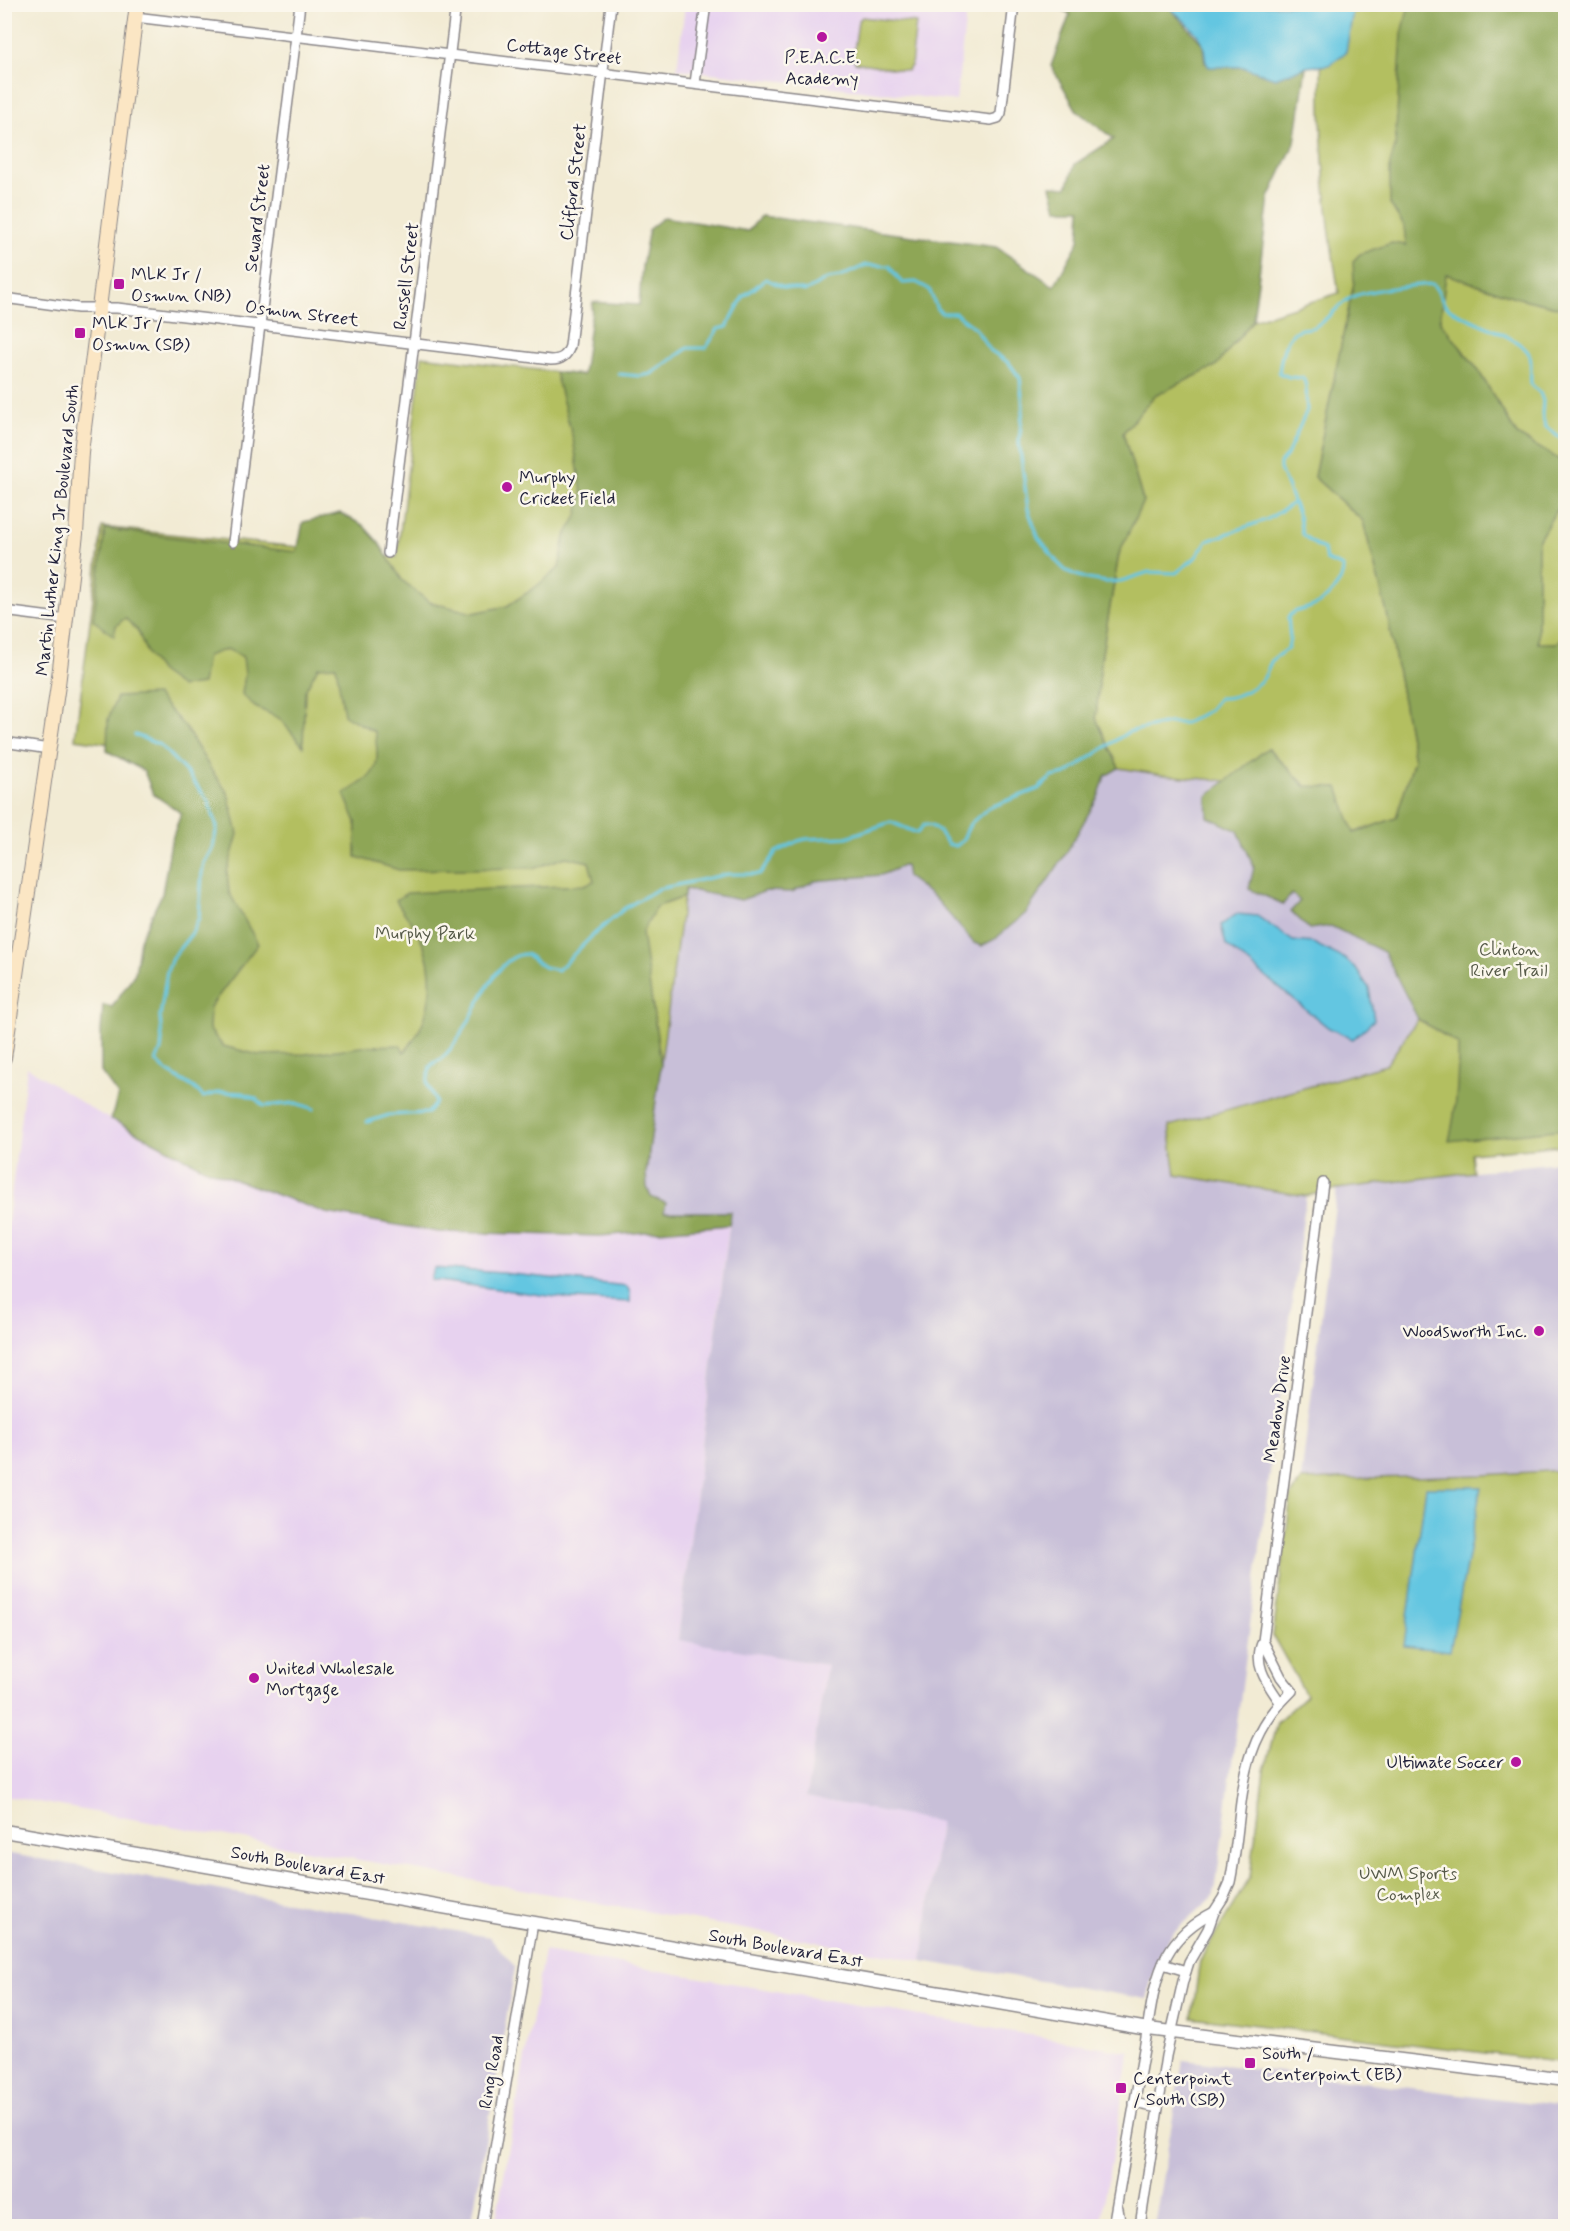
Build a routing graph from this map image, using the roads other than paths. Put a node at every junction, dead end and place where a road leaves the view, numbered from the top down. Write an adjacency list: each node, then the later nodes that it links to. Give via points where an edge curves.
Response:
1 (300, 4): 7 (street, Seward Street)
2 (456, 4): 8 (street, Russell Street)
3 (611, 4): 9 (street, Clifford Street)
4 (706, 4): 10 (street)
5 (1014, 4): 10 (street, Cottage Street, via 1001,113 996,120)
6 (136, 11): 7 (street, Cottage Street); 12 (main road, Martin Luther King Jr Boulevard South)
7 (296, 36): 8 (street, Cottage Street); 13 (street, Seward Street)
8 (450, 54): 9 (street, Cottage Street); 14 (street, Russell Street)
9 (603, 72): 10 (street, Cottage Street); 15 (street, Clifford Street, via 570,346)
10 (695, 83)
11 (4, 298): 12 (street, Osmun Street)
12 (100, 308): 13 (street, Osmun Street); 19 (main road, Martin Luther King Jr Boulevard South, via 81,452)
13 (260, 325): 14 (street, Osmun Street); 16 (street, Seward Street)
14 (414, 344): 15 (street, Osmun Street); 17 (street, Russell Street)
15 (560, 359)
16 (234, 542)
17 (388, 553)
18 (4, 611): 19 (street)
19 (66, 619): 21 (main road, Martin Luther King Jr Boulevard South)
20 (4, 742): 21 (street)
21 (49, 748): 22 (main road, Martin Luther King Jr Boulevard South)
22 (4, 1058)
23 (1323, 1183): 24 (street, Meadow Drive)
24 (1263, 1641): 25 (street, Meadow Drive, via 1258,1655 1260,1668); 25 (street, via 1292,1691)
25 (1280, 1702): 27 (street, via 1250,1753 1230,1882)
26 (4, 1831): 28 (street, South Boulevard East)
27 (1214, 1912): 29 (street, via 1198,1920 1180,1937); 30 (street)
28 (533, 1923): 31 (street, South Boulevard East); 37 (street, Ring Road)
29 (1163, 1964): 30 (street); 31 (street)
30 (1186, 1971): 32 (street)
31 (1148, 2029): 32 (street, South Boulevard East); 34 (street)
32 (1172, 2031): 33 (street, South Boulevard East); 35 (street)
33 (1566, 2080)
34 (1134, 2103): 35 (street); 36 (street)
35 (1158, 2108): 40 (street)
36 (1117, 2201): 38 (street); 39 (street)
37 (482, 2226)
38 (1113, 2226)
39 (1121, 2226)
40 (1140, 2226)

